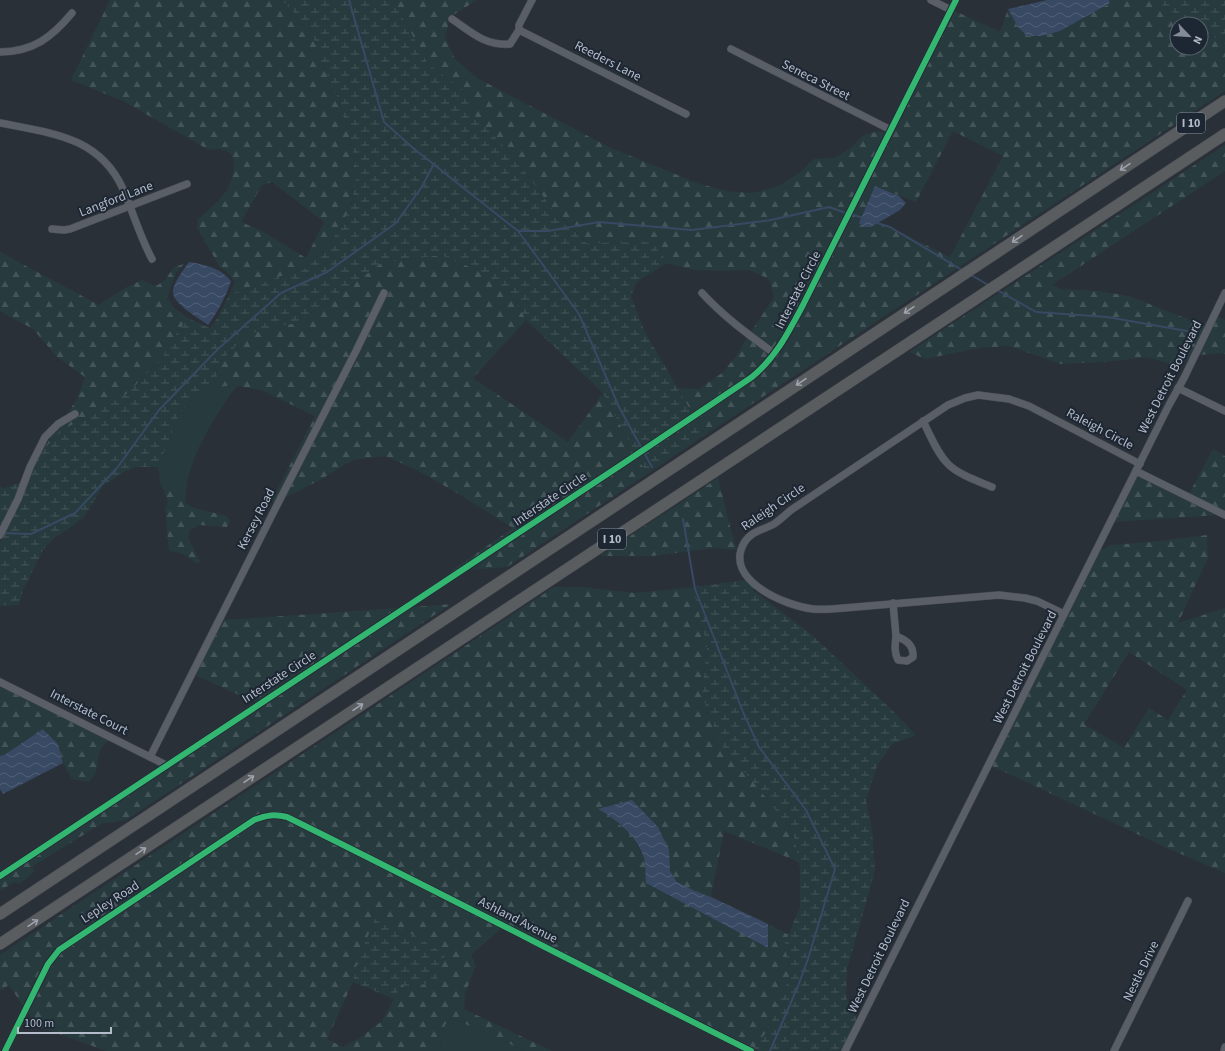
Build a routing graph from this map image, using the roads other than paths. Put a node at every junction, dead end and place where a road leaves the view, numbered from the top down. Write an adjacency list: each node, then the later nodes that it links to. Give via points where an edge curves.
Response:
1 (532, 0): 7 (street)
2 (931, 0): 4 (street)
3 (956, 0): 4 (street, Interstate Circle)
4 (951, 10): 13 (street, Interstate Circle)
5 (72, 13): 9 (street, via 56,31 39,43 20,50)
6 (452, 19): 7 (street, via 491,44 510,44)
7 (519, 30): 11 (street, Reeders Lane)
8 (731, 50): 13 (street, Seneca Street)
9 (0, 52)
10 (1225, 101): 41 (highway, I 10, one-way to 41)
11 (686, 114)
12 (0, 123): 16 (street, via 62,136 83,145 111,169)
13 (891, 130): 22 (street, Interstate Circle, via 803,306)
14 (1225, 134): 42 (highway, I 10, one-way to 14)
15 (187, 184): 16 (street, Langford Lane)
16 (130, 206): 17 (street, Langford Lane, via 70,229); 18 (street)
17 (52, 229)
18 (152, 259)
19 (384, 293): 36 (street, Kersey Road)
20 (702, 293): 22 (street, via 721,313)
21 (1225, 293): 23 (street, West Detroit Boulevard)
22 (775, 354): 37 (street, Interstate Circle, via 752,377 638,454)
23 (1178, 388): 24 (street); 27 (street, West Detroit Boulevard)
24 (1225, 411)
25 (75, 414): 31 (street, via 58,424 45,437)
26 (923, 421): 27 (street, Raleigh Circle, via 948,405 965,398 978,395 1004,398 1029,406); 29 (street, via 947,463 961,473); 32 (street, Raleigh Circle, via 774,524 751,534 741,550 741,563 748,578 760,588 805,608 823,609)
27 (1140, 464): 28 (street, West Detroit Boulevard)
28 (1136, 471): 30 (street); 33 (street, West Detroit Boulevard)
29 (992, 487)
30 (1225, 516)
31 (0, 535)
32 (893, 603): 33 (street, Raleigh Circle, via 1005,595 1025,598); 34 (street)
33 (1064, 614): 46 (street, West Detroit Boulevard)
34 (896, 636)
35 (0, 682): 36 (street, Interstate Court)
36 (150, 756): 37 (street, Interstate Court)
37 (166, 765): 39 (street, Interstate Circle)
38 (272, 815): 44 (street, Lepley Road, via 254,820 59,950 48,964); 45 (street, Ashland Avenue, via 287,817 309,827)
39 (0, 876)
40 (1188, 901): 47 (street, Nestle Drive)
41 (0, 914)
42 (0, 944)
43 (1225, 1047): 48 (street)
44 (5, 1051)
45 (751, 1051)
46 (845, 1051)
47 (1114, 1051)
48 (1224, 1051)

